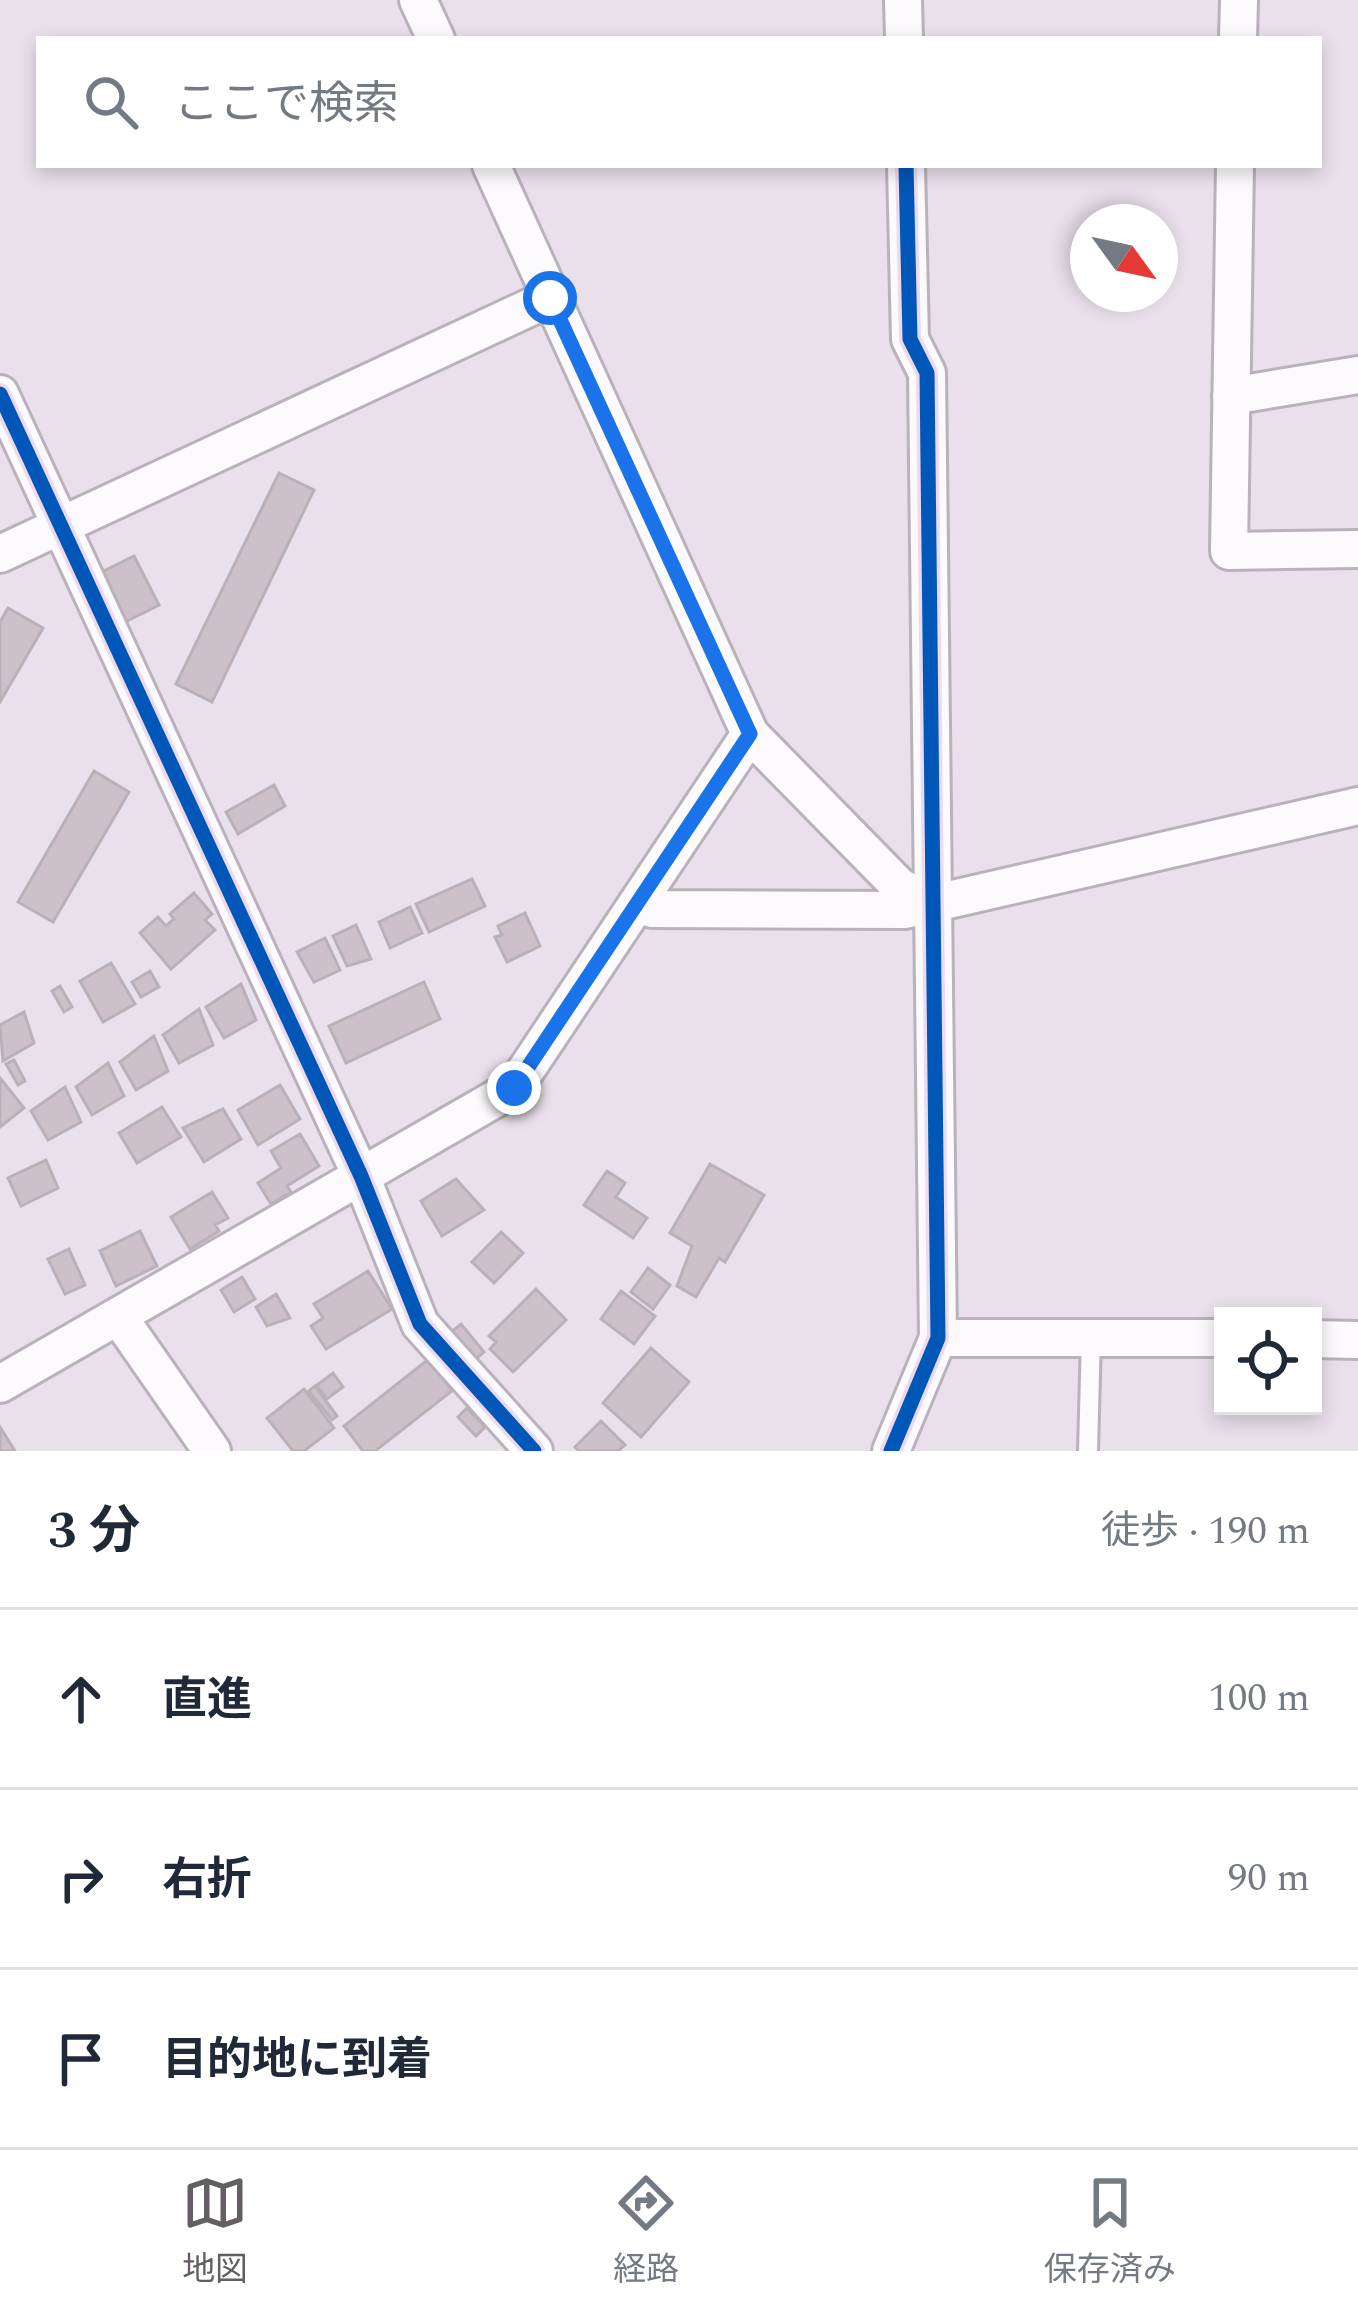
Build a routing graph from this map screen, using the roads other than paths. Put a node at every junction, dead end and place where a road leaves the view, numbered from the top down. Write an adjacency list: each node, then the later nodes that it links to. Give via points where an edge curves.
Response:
1 (418, 0): 4 (street)
2 (903, 0): 5 (street)
3 (1239, 0): 6 (street)
4 (435, 36)
5 (904, 36)
6 (1238, 36)
7 (492, 168): 10 (street)
8 (906, 168): 20 (street, via 910,339 927,374)
9 (1235, 168): 13 (street)
10 (550, 298): 14 (street); 17 (street)
11 (1358, 375): 13 (street)
12 (0, 394): 14 (street)
13 (1231, 396): 15 (street, via 1229,551)
14 (60, 526): 16 (street); 21 (street)
15 (1358, 549)
16 (0, 554)
17 (750, 734): 19 (street); 20 (street, via 899,886)
18 (1358, 806): 20 (street)
19 (638, 904): 20 (street); 21 (street, via 514,1088)
20 (930, 904): 24 (street)
21 (361, 1176): 22 (street); 30 (street, via 420,1324)
22 (118, 1316): 28 (street); 29 (street)
23 (1090, 1336): 24 (street); 25 (street); 32 (lane)
24 (938, 1337): 31 (street)
25 (1214, 1338)
26 (1322, 1340): 27 (street)
27 (1358, 1340)
28 (0, 1384)
29 (212, 1451)
30 (534, 1451)
31 (891, 1451)
32 (1088, 1451)

